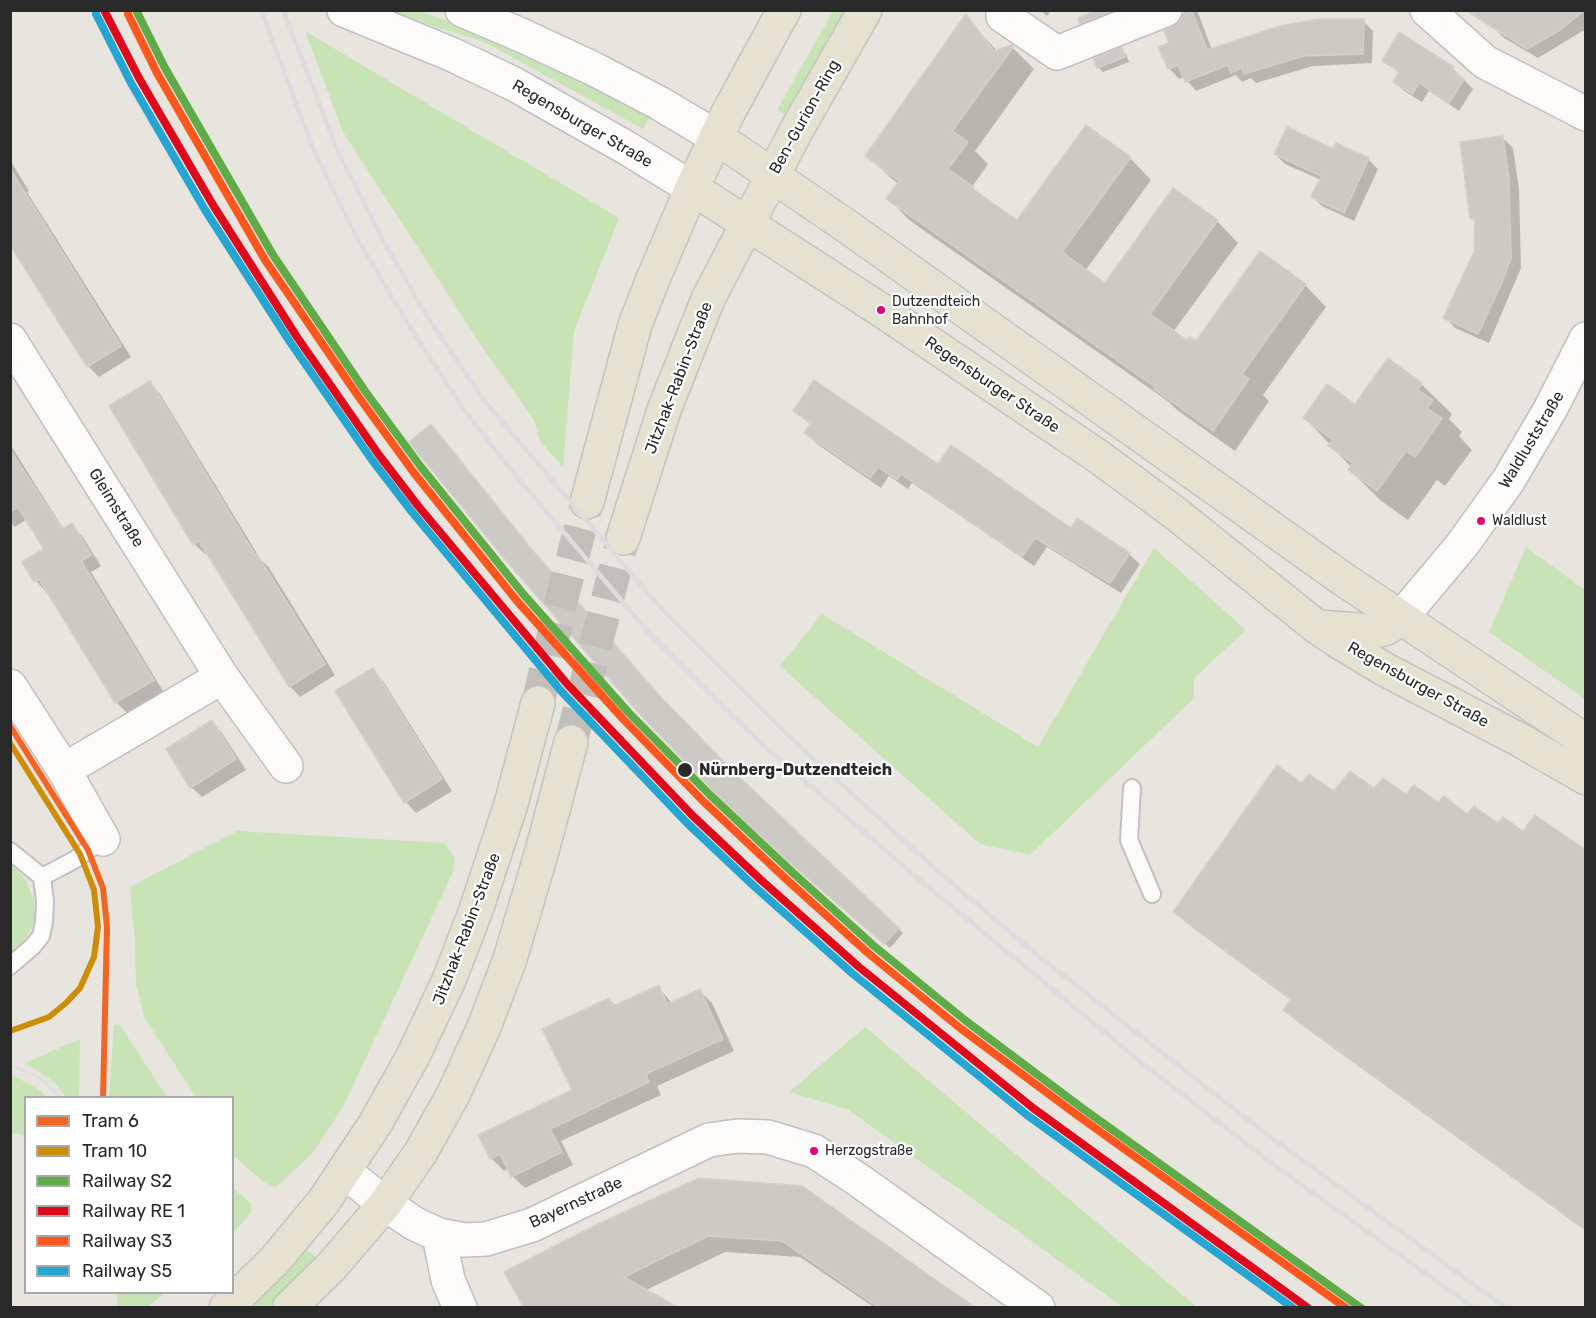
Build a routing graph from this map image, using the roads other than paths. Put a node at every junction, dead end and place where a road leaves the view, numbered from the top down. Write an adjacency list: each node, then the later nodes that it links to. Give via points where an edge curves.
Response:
1 (344, 10): 11 (street, Regensburger Straße, via 514,84)
2 (462, 10): 9 (street, via 594,69)
3 (784, 10): 9 (main road)
4 (865, 10): 10 (main road, Ben-Gurion-Ring)
5 (1165, 10): 7 (street, via 1057,53)
6 (1427, 10): 8 (street, via 1485,62)
7 (1003, 16)
8 (1586, 114)
9 (716, 137): 10 (main road); 11 (main road)
10 (773, 174): 12 (main road, Ben-Gurion-Ring); 17 (main road)
11 (692, 189): 12 (main road, Regensburger Straße); 15 (main road, via 635,326)
12 (746, 223): 16 (main road, Jitzhak-Rabin-Straße, via 683,359); 18 (main road, Regensburger Straße, via 1099,457)
13 (1586, 339): 17 (street, Waldluststraße, via 1508,481 1455,555)
14 (10, 340): 19 (street, Gleimstraße)
15 (587, 502)
16 (623, 538)
17 (1400, 619): 18 (main road, via 1385,629 1373,631); 22 (main road)
18 (1317, 627): 26 (main road, Regensburger Straße, via 1384,669)
19 (222, 677): 24 (street, Gleimstraße); 25 (street)
20 (10, 686): 25 (street)
21 (538, 703): 33 (main road, Jitzhak-Rabin-Straße, via 506,822 461,953 401,1079)
22 (1586, 741)
23 (571, 742): 34 (main road, via 519,932 484,1027 431,1134)
24 (286, 766)
25 (64, 770): 28 (street)
26 (1586, 778)
27 (1132, 788): 31 (lane, via 1129,840)
28 (103, 839): 30 (lane)
29 (10, 851): 30 (lane)
30 (42, 877): 32 (lane, via 43,930 33,946)
31 (1152, 894)
32 (10, 966)
33 (345, 1172): 34 (street, Bayernstraße); 36 (main road, via 303,1229)
34 (385, 1203): 35 (street, Bayernstraße); 37 (main road, via 331,1267)
35 (439, 1235): 38 (street, via 448,1280); 39 (street, Bayernstraße, via 464,1240 511,1232 709,1140 768,1137 814,1151)
36 (226, 1308)
37 (289, 1308)
38 (460, 1308)
39 (1038, 1308)

